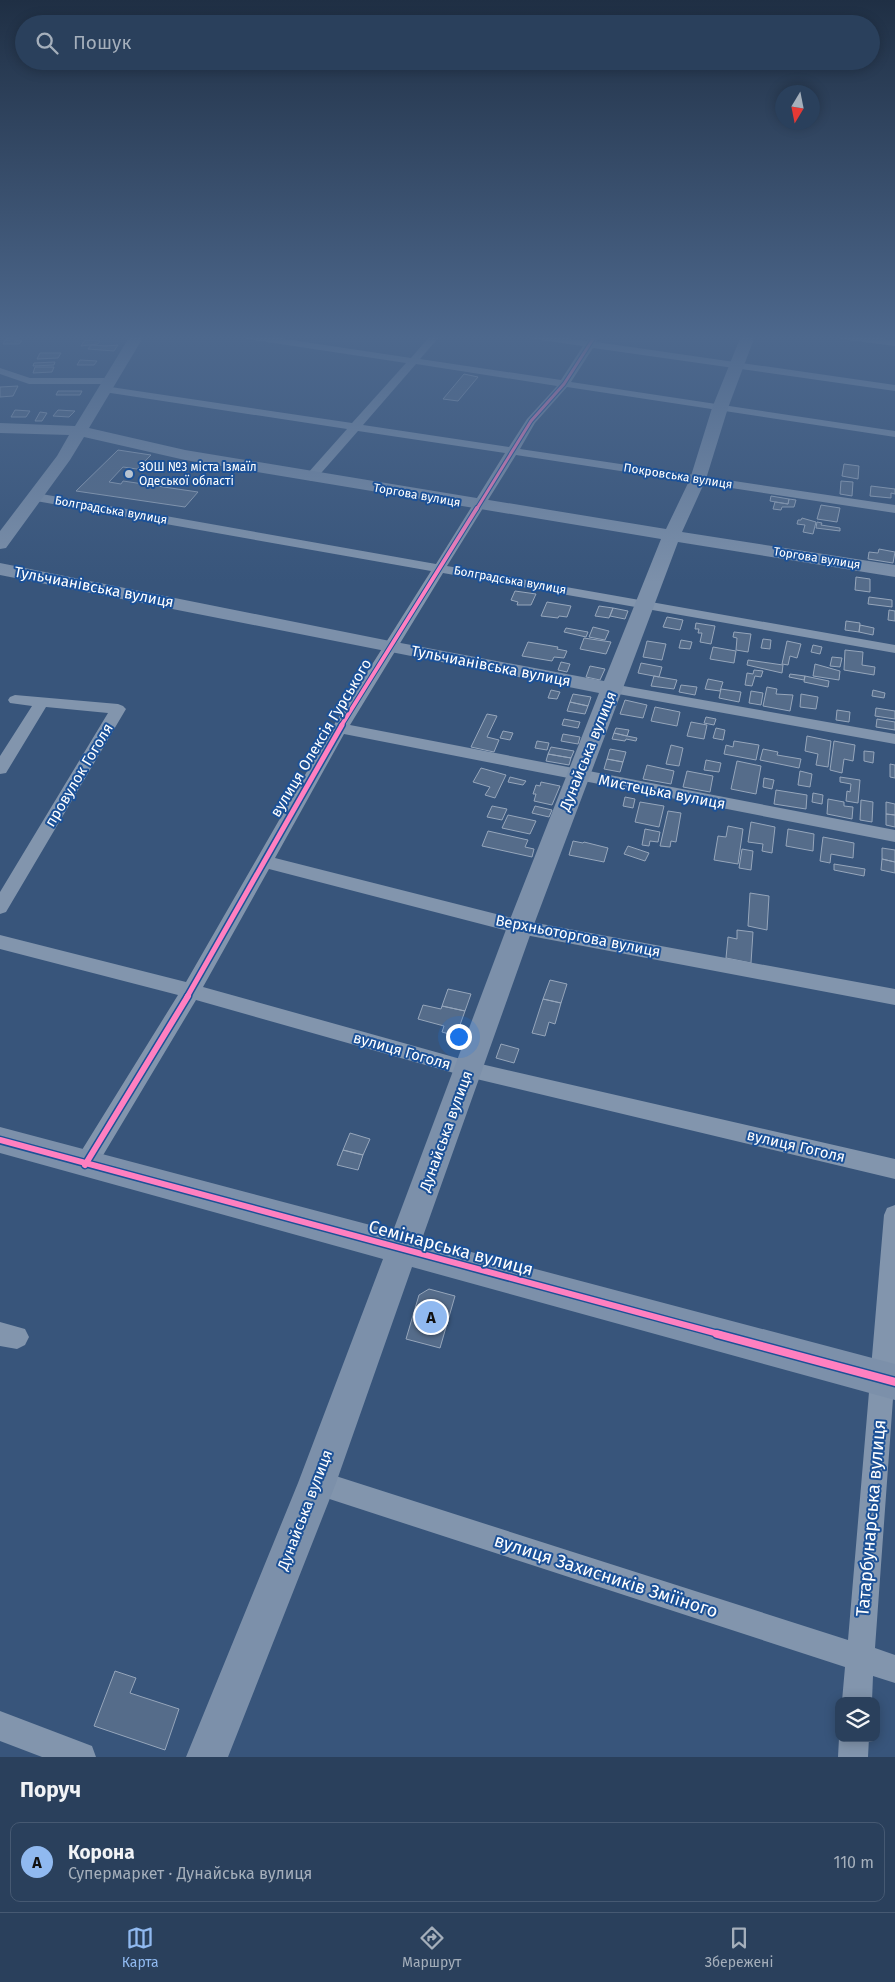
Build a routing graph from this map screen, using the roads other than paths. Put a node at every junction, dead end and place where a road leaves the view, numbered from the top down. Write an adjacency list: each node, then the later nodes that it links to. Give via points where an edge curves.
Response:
1 (86, 418): 9 (main road)
2 (308, 418): 7 (street, Покровська вулиця)
3 (364, 418): 7 (street)
4 (533, 418): 11 (street, вулиця Олексія Гурського)
5 (717, 418): 13 (main road, Дунайська вулиця)
6 (787, 418): 10 (street)
7 (357, 426): 11 (street, Покровська вулиця); 12 (street)
8 (0, 428): 9 (main road, Торгова вулиця)
9 (78, 431): 12 (main road, Торгова вулиця, via 185,455); 14 (main road)
10 (895, 434)
11 (514, 451): 13 (street, Покровська вулиця); 15 (street, вулиця Олексія Гурського)
12 (311, 477): 15 (main road, Торгова вулиця)
13 (698, 479): 16 (street, Покровська вулиця); 17 (main road, Дунайська вулиця)
14 (36, 497): 18 (main road); 19 (street, Болградська вулиця)
15 (479, 505): 17 (main road, Торгова вулиця); 19 (street, вулиця Олексія Гурського)
16 (895, 509)
17 (672, 535): 21 (main road, Торгова вулиця); 22 (main road, Дунайська вулиця)
18 (0, 544)
19 (440, 568): 22 (street, Болградська вулиця); 23 (street, вулиця Олексія Гурського)
20 (0, 569): 23 (main road, Тульчианівська вулиця)
21 (895, 571)
22 (644, 604): 24 (street, Болградська вулиця); 25 (main road, Дунайська вулиця)
23 (390, 647): 25 (main road, Тульчианівська вулиця); 28 (street, вулиця Олексія Гурського)
24 (895, 649)
25 (612, 689): 29 (street, Тульчианівська вулиця); 31 (main road, Дунайська вулиця)
26 (15, 700): 27 (street, провулок Гоголя)
27 (41, 703): 30 (street); 34 (street, провулок Гоголя, via 118,709)
28 (340, 728): 31 (street, Мистецька вулиця); 33 (street, вулиця Олексія Гурського)
29 (895, 739)
30 (0, 769)
31 (577, 776): 32 (street, Мистецька вулиця); 35 (main road, Дунайська вулиця)
32 (895, 836)
33 (263, 861): 35 (street, Верхньоторгова вулиця); 37 (street, вулиця Олексія Гурського)
34 (0, 907)
35 (520, 927): 38 (street, Верхньоторгова вулиця); 39 (main road, Дунайська вулиця)
36 (0, 942): 37 (street, вулиця Гоголя)
37 (191, 991): 39 (street, вулиця Гоголя); 41 (street, вулиця Олексія Гурського)
38 (895, 997)
39 (468, 1069): 42 (street, вулиця Гоголя); 44 (main road, Дунайська вулиця)
40 (0, 1140): 41 (main road, Семінарська вулиця)
41 (85, 1165): 44 (main road, Семінарська вулиця)
42 (895, 1169)
43 (895, 1215): 45 (street, Татарбунарська вулиця)
44 (403, 1249): 45 (main road, Семінарська вулиця); 46 (main road, Дунайська вулиця)
45 (889, 1380): 47 (street, Татарбунарська вулиця)
46 (317, 1483): 47 (street, вулиця Захисників Зміїного); 53 (main road, Дунайська вулиця)
47 (860, 1658): 48 (street, вулиця Захисників Зміїного); 49 (street, Татарбунарська вулиця)
48 (895, 1669)
49 (857, 1697)
50 (0, 1726): 52 (street)
51 (854, 1742): 54 (street)
52 (80, 1757)
53 (207, 1757)
54 (853, 1757)

